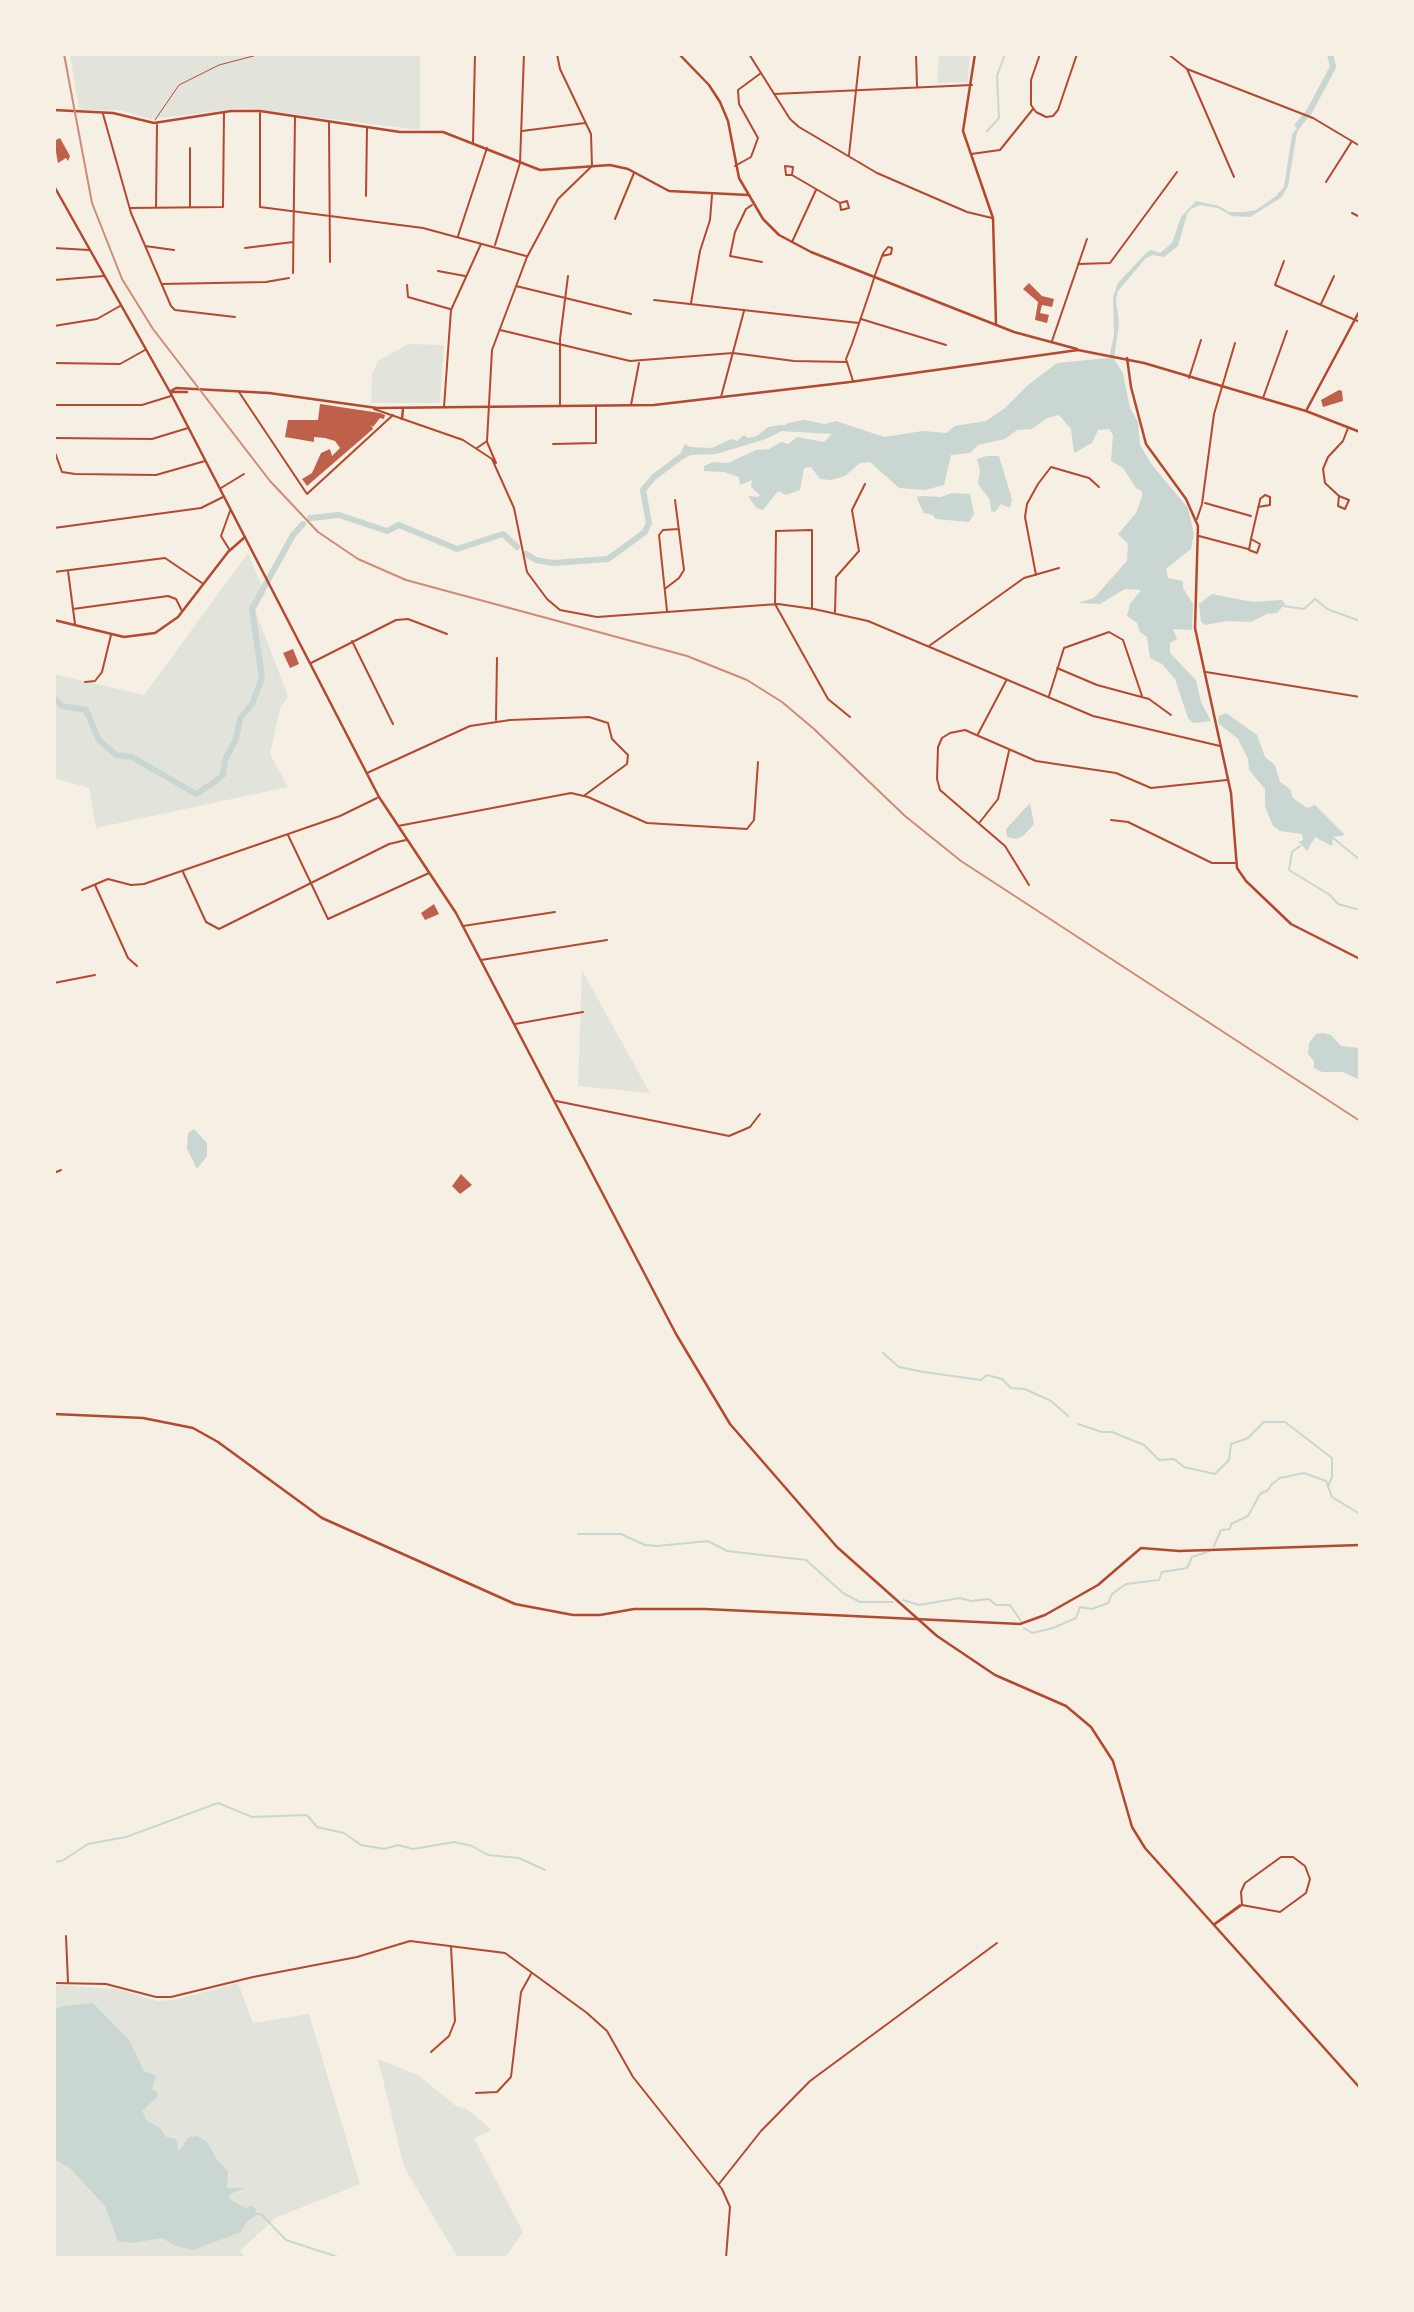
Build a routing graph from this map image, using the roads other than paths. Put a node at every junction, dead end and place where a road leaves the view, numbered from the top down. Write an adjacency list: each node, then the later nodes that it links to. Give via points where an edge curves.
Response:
1 (261, 54): 26 (lane, via 219,65 187,80 172,92)
2 (475, 54): 31 (street)
3 (524, 54): 29 (street)
4 (557, 54): 27 (street)
5 (679, 54): 39 (street, via 720,102)
6 (749, 54): 14 (street)
7 (860, 54): 17 (street)
8 (916, 54): 16 (street)
9 (975, 54): 15 (street)
10 (1041, 54): 19 (street, via 1031,80)
11 (1077, 54): 19 (street, via 1055,114 1046,117)
12 (1168, 54): 13 (street)
13 (1187, 69): 30 (street, via 1308,115); 43 (street)
14 (761, 73): 18 (street); 39 (street, via 738,90 739,104 758,138 751,157)
15 (972, 85): 16 (street); 35 (street, via 963,127)
16 (917, 87): 17 (street)
17 (858, 90): 18 (street); 36 (street)
18 (774, 93): 36 (street, via 793,122)
19 (1033, 109): 35 (street, via 1000,150)
20 (54, 110): 23 (street)
21 (260, 111): 22 (street); 24 (street); 55 (street, via 260,207)
22 (224, 112): 26 (street); 52 (street, via 223,207)
23 (103, 113): 26 (street); 53 (street)
24 (295, 115): 25 (street); 55 (street)
25 (329, 121): 28 (street); 57 (street)
26 (155, 123): 54 (street)
27 (586, 123): 29 (street); 38 (street)
28 (367, 127): 31 (street, via 443,132); 49 (street)
29 (522, 131): 37 (street)
30 (1352, 141): 32 (street); 44 (street)
31 (473, 142): 34 (street)
32 (1360, 146)
33 (190, 148): 52 (street)
34 (487, 148): 37 (street); 61 (street)
35 (970, 155): 59 (street)
36 (848, 156): 59 (street, via 967,212)
37 (520, 163): 38 (street, via 545,171); 67 (street)
38 (592, 166): 41 (street, via 618,166); 73 (street, via 558,198)
39 (735, 166): 48 (street)
40 (1177, 172): 77 (street, via 1111,263)
41 (634, 173): 47 (street, via 664,189); 60 (street)
42 (793, 175): 46 (street)
43 (1234, 177)
44 (1326, 182)
45 (54, 186): 70 (street)
46 (816, 189): 50 (street); 65 (street)
47 (712, 195): 48 (street); 92 (street)
48 (748, 195): 51 (street)
49 (366, 196)
50 (840, 203)
51 (754, 204): 65 (street, via 772,230); 76 (street, via 743,215 730,256)
52 (190, 207): 54 (street)
53 (130, 208): 54 (street); 66 (street)
54 (156, 208)
55 (294, 209): 57 (street); 63 (street)
56 (1352, 213): 58 (street)
57 (328, 214): 61 (street); 75 (street)
58 (1360, 217)
59 (993, 218): 104 (street)
60 (615, 219)
61 (458, 237): 64 (street)
62 (1087, 239): 77 (street)
63 (294, 242): 69 (street); 79 (street)
64 (482, 243): 67 (street); 82 (street)
65 (791, 243): 80 (street)
66 (145, 246): 71 (street); 87 (street)
67 (495, 246): 73 (street)
68 (54, 248): 70 (street)
69 (245, 248)
70 (90, 250): 81 (street)
71 (174, 250)
72 (882, 256): 80 (street)
73 (527, 257): 89 (street)
74 (1284, 261): 93 (street, via 1275,285)
75 (330, 262)
76 (762, 262)
77 (1078, 264): 109 (street)
78 (438, 271): 82 (street)
79 (293, 273)
80 (875, 275): 100 (street); 104 (street)
81 (105, 276): 86 (street); 94 (street)
82 (466, 276): 95 (street)
83 (568, 276): 90 (street)
84 (1334, 276): 93 (street)
85 (289, 278): 87 (street)
86 (54, 279)
87 (161, 284): 99 (street, via 175,310)
88 (407, 285): 95 (street, via 408,297)
89 (515, 286): 90 (street); 106 (street)
90 (565, 298): 98 (street); 111 (street)
91 (654, 300): 92 (street)
92 (691, 304): 96 (street)
93 (1321, 305): 101 (street)
94 (121, 306): 105 (street, via 97,319); 113 (street)
95 (451, 310): 137 (street)
96 (745, 310): 103 (street); 116 (street)
97 (1360, 310): 101 (street)
98 (631, 314)
99 (235, 317)
100 (860, 319): 103 (street); 112 (street)
101 (1355, 319): 102 (street); 138 (street)
102 (1360, 322)
103 (859, 323): 120 (street)
104 (996, 324): 109 (street)
105 (54, 326)
106 (499, 330): 111 (street); 133 (street, via 491,356)
107 (1287, 331): 129 (street)
108 (1201, 340): 123 (street)
109 (1052, 342): 114 (street); 115 (street)
110 (1235, 343): 125 (street)
111 (560, 345): 119 (street); 134 (street)
112 (946, 345)
113 (146, 349): 121 (street, via 120,363); 127 (street)
114 (1078, 350): 115 (street); 117 (street)
115 (1053, 353): 124 (street)
116 (733, 354): 119 (street); 120 (street); 128 (street)
117 (1127, 358): 118 (street); 122 (street)
118 (1133, 360): 122 (street); 123 (street)
119 (639, 362): 132 (street)
120 (846, 362): 124 (street)
121 (54, 363)
122 (1129, 370): 162 (street, via 1146,444)
123 (1189, 379): 125 (street)
124 (853, 382): 128 (street)
125 (1222, 388): 129 (street); 158 (street, via 1214,414)
126 (238, 391): 127 (street, via 176,388); 135 (street); 139 (street, via 307,494)
127 (171, 393): 130 (street, via 145,404); 142 (street)
128 (721, 398): 132 (street)
129 (1263, 399): 138 (street)
130 (54, 405)
131 (596, 405): 132 (street); 134 (street); 146 (street, via 596,443)
132 (631, 405)
133 (486, 407): 134 (street); 137 (street); 145 (street)
134 (559, 407)
135 (371, 408): 136 (street); 139 (street)
136 (403, 408): 137 (street); 140 (street)
137 (444, 408)
138 (1306, 411): 141 (street)
139 (393, 415): 140 (street)
140 (402, 419): 147 (street)
141 (1348, 427): 143 (street); 155 (street, via 1323,469 1327,487)
142 (189, 428): 144 (street, via 153,439); 149 (street)
143 (1360, 432)
144 (54, 438)
145 (487, 441): 147 (street); 150 (street)
146 (553, 444)
147 (477, 448): 150 (street)
148 (54, 450): 149 (street, via 62,472 75,474 156,475)
149 (206, 461): 154 (street)
150 (498, 467): 180 (street, via 515,512 528,575 557,609 607,617)
151 (244, 474): 154 (street)
152 (865, 484): 181 (street, via 852,510 859,551 836,577)
153 (1099, 486): 173 (street, via 1089,478 1051,467 1038,484 1025,517)
154 (220, 489): 156 (street)
155 (1339, 496)
156 (224, 497): 160 (street); 163 (street, via 201,508)
157 (675, 500): 164 (street)
158 (1203, 502): 161 (street); 162 (street)
159 (1258, 507): 167 (street)
160 (231, 510): 166 (street); 169 (street, via 220,536)
161 (1251, 516)
162 (1196, 519): 165 (street)
163 (54, 528)
164 (679, 529): 175 (street, via 684,570); 175 (street, via 663,530 659,535)
165 (1199, 536): 168 (street); 191 (street, via 1195,607)
166 (245, 537): 169 (street); 189 (street)
167 (1251, 539): 168 (street); 168 (street, via 1261,547 1255,554)
168 (1249, 549)
169 (230, 550): 174 (street)
170 (1059, 569): 173 (street)
171 (68, 570): 172 (street); 174 (street, via 165,558); 177 (street)
172 (54, 572)
173 (1036, 575): 187 (street, via 1024,578)
174 (203, 583): 179 (street)
175 (665, 589): 180 (street)
176 (775, 604): 178 (street); 178 (street, via 775,533 812,530); 180 (street); 198 (street, via 828,699)
177 (73, 608): 179 (street, via 168,596 176,599); 183 (street)
178 (812, 608): 181 (street)
179 (183, 612): 184 (street, via 149,635)
180 (667, 612)
181 (835, 614): 187 (street, via 868,621)
182 (54, 620): 183 (street)
183 (75, 625): 184 (street)
184 (111, 634): 193 (street, via 102,672 95,681)
185 (447, 634): 186 (street, via 397,619)
186 (352, 641): 189 (street); 200 (street)
187 (929, 646): 192 (street)
188 (497, 658): 199 (street)
189 (310, 663): 205 (street)
190 (1057, 667): 194 (street); 194 (street, via 1066,646 1116,633); 195 (street)
191 (1205, 672): 196 (street); 202 (street)
192 (1007, 679): 195 (street); 201 (street)
193 (85, 682)
194 (1142, 696): 197 (street)
195 (1048, 697): 202 (street, via 1098,718)
196 (1360, 697)
197 (1171, 715)
198 (850, 717)
199 (496, 721): 205 (street, via 461,729); 207 (street, via 589,717 608,723 612,738 628,755 627,764)
200 (393, 724)
201 (978, 735): 203 (street); 210 (street, via 959,730 943,737 938,747 937,779 947,800)
202 (1220, 746): 206 (street)
203 (1009, 749): 206 (street, via 1040,762 1116,773 1151,788); 210 (street, via 998,799)
204 (758, 762): 207 (street, via 754,820 747,829 645,822)
205 (367, 773): 208 (street)
206 (1228, 779): 214 (street)
207 (584, 796): 211 (street, via 557,794)
208 (379, 797): 211 (street); 212 (street)
209 (1111, 820): 214 (street, via 1128,822 1212,863)
210 (979, 823): 219 (street, via 1013,855)
211 (398, 826): 213 (street)
212 (287, 834): 215 (street); 218 (street)
213 (407, 839): 216 (street); 218 (street)
214 (1236, 863): 224 (street, via 1244,879 1288,922)
215 (183, 872): 217 (street, via 138,885 108,879); 218 (street, via 206,922 219,929)
216 (429, 873): 218 (street, via 328,919); 222 (street)
217 (94, 884): 220 (street); 226 (street, via 128,958)
218 (310, 884)
219 (1029, 886)
220 (82, 890)
221 (555, 912): 222 (street)
222 (463, 926): 225 (street)
223 (607, 940): 225 (street)
224 (1360, 959)
225 (481, 960): 230 (street)
226 (137, 966)
227 (95, 975): 228 (street)
228 (54, 983)
229 (583, 1012): 230 (street)
230 (515, 1024): 231 (street)
231 (556, 1101): 232 (street, via 729,1136 750,1127); 237 (street, via 675,1332 730,1424 825,1535)
232 (760, 1114)
233 (61, 1170): 234 (street)
234 (54, 1173)
235 (54, 1414): 237 (street, via 143,1418 193,1428 322,1518 528,1608 583,1616 647,1608)
236 (1360, 1545): 237 (street, via 1179,1551 1141,1548 1098,1585 1023,1624)
237 (918, 1619): 239 (street, via 973,1662 1066,1706 1091,1727 1113,1761 1132,1827 1141,1842)
238 (1242, 1905): 238 (street, via 1245,1883 1274,1860 1293,1857 1307,1869 1308,1890 1288,1908 1272,1913); 239 (street)
239 (1213, 1925): 247 (street)
240 (66, 1936): 245 (street)
241 (997, 1943): 249 (street, via 810,2081 761,2131)
242 (451, 1946): 243 (street, via 500,1951); 245 (street, via 410,1941 171,1997 106,1984); 246 (street, via 455,2021 449,2036)
243 (532, 1973): 248 (street, via 521,1992 511,2077 497,2092); 249 (street, via 607,2031 632,2077)
244 (54, 1983): 245 (street)
245 (68, 1983)
246 (431, 2052)
247 (1360, 2088)
248 (476, 2093)
249 (719, 2185): 250 (street, via 730,2207)
250 (726, 2258)

